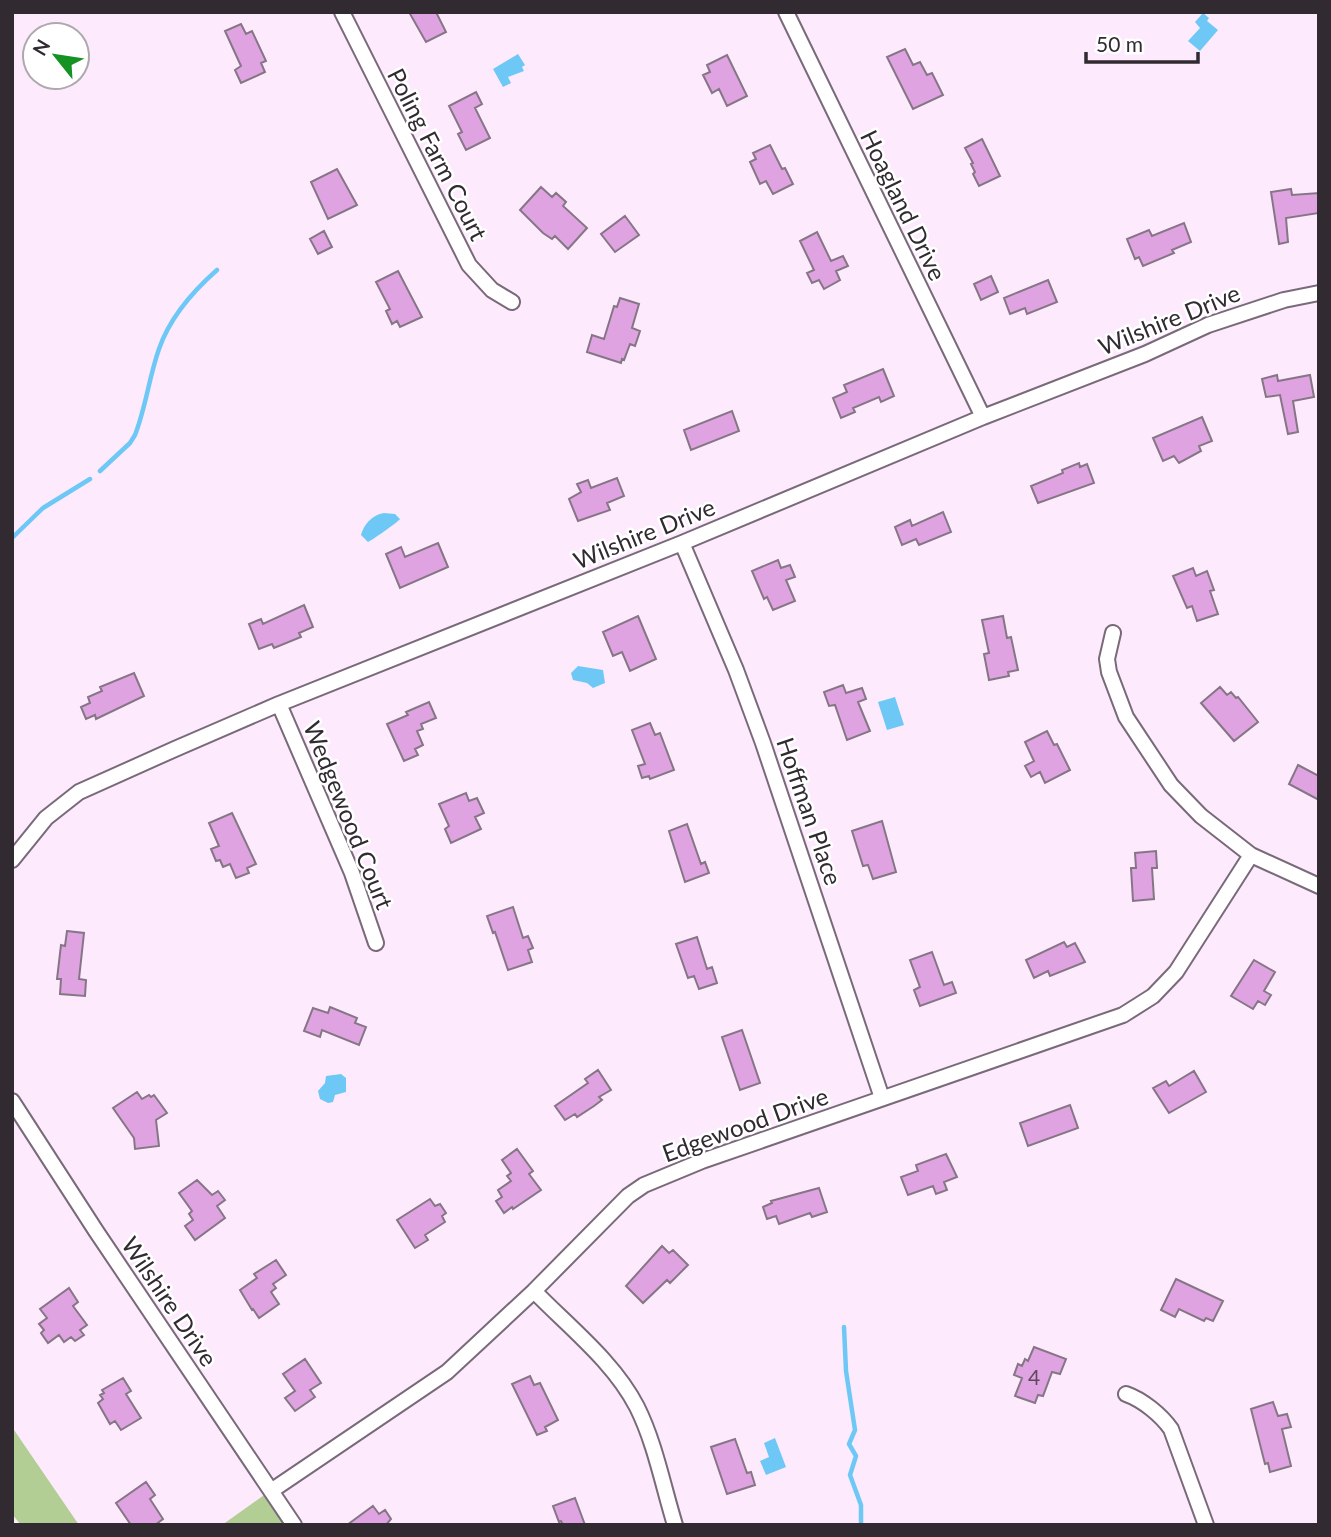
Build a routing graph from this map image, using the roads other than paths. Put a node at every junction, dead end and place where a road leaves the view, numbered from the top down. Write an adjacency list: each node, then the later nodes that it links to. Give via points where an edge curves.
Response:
1 (342, 12): 4 (street, Poling Farm Court, via 464,256 492,290)
2 (786, 12): 5 (street, Hoagland Drive)
3 (1319, 293): 5 (street, Wilshire Drive, via 1208,325)
4 (512, 302)
5 (983, 417): 6 (street, Wilshire Drive)
6 (682, 543): 8 (street, Wilshire Drive); 13 (street, Hoffman Place, via 763,743)
7 (1113, 633): 9 (street, via 1109,672 1126,717 1171,785 1201,816)
8 (279, 704): 10 (street, Wilshire Drive, via 79,792 46,818); 12 (street, Wedgewood Court, via 352,873)
9 (1251, 855): 11 (street); 13 (street, Edgewood Drive, via 1176,972 1153,996 1123,1016)
10 (12, 860)
11 (1319, 886)
12 (376, 943)
13 (882, 1098): 15 (street, Edgewood Drive, via 644,1185)
14 (12, 1101): 17 (street, Wilshire Drive)
15 (534, 1291): 17 (street, Edgewood Drive, via 447,1372); 19 (street, via 601,1359 637,1407)
16 (1126, 1394): 20 (street, via 1171,1429)
17 (271, 1491): 18 (street, Wilshire Drive)
18 (293, 1525)
19 (675, 1525)
20 (1206, 1525)

